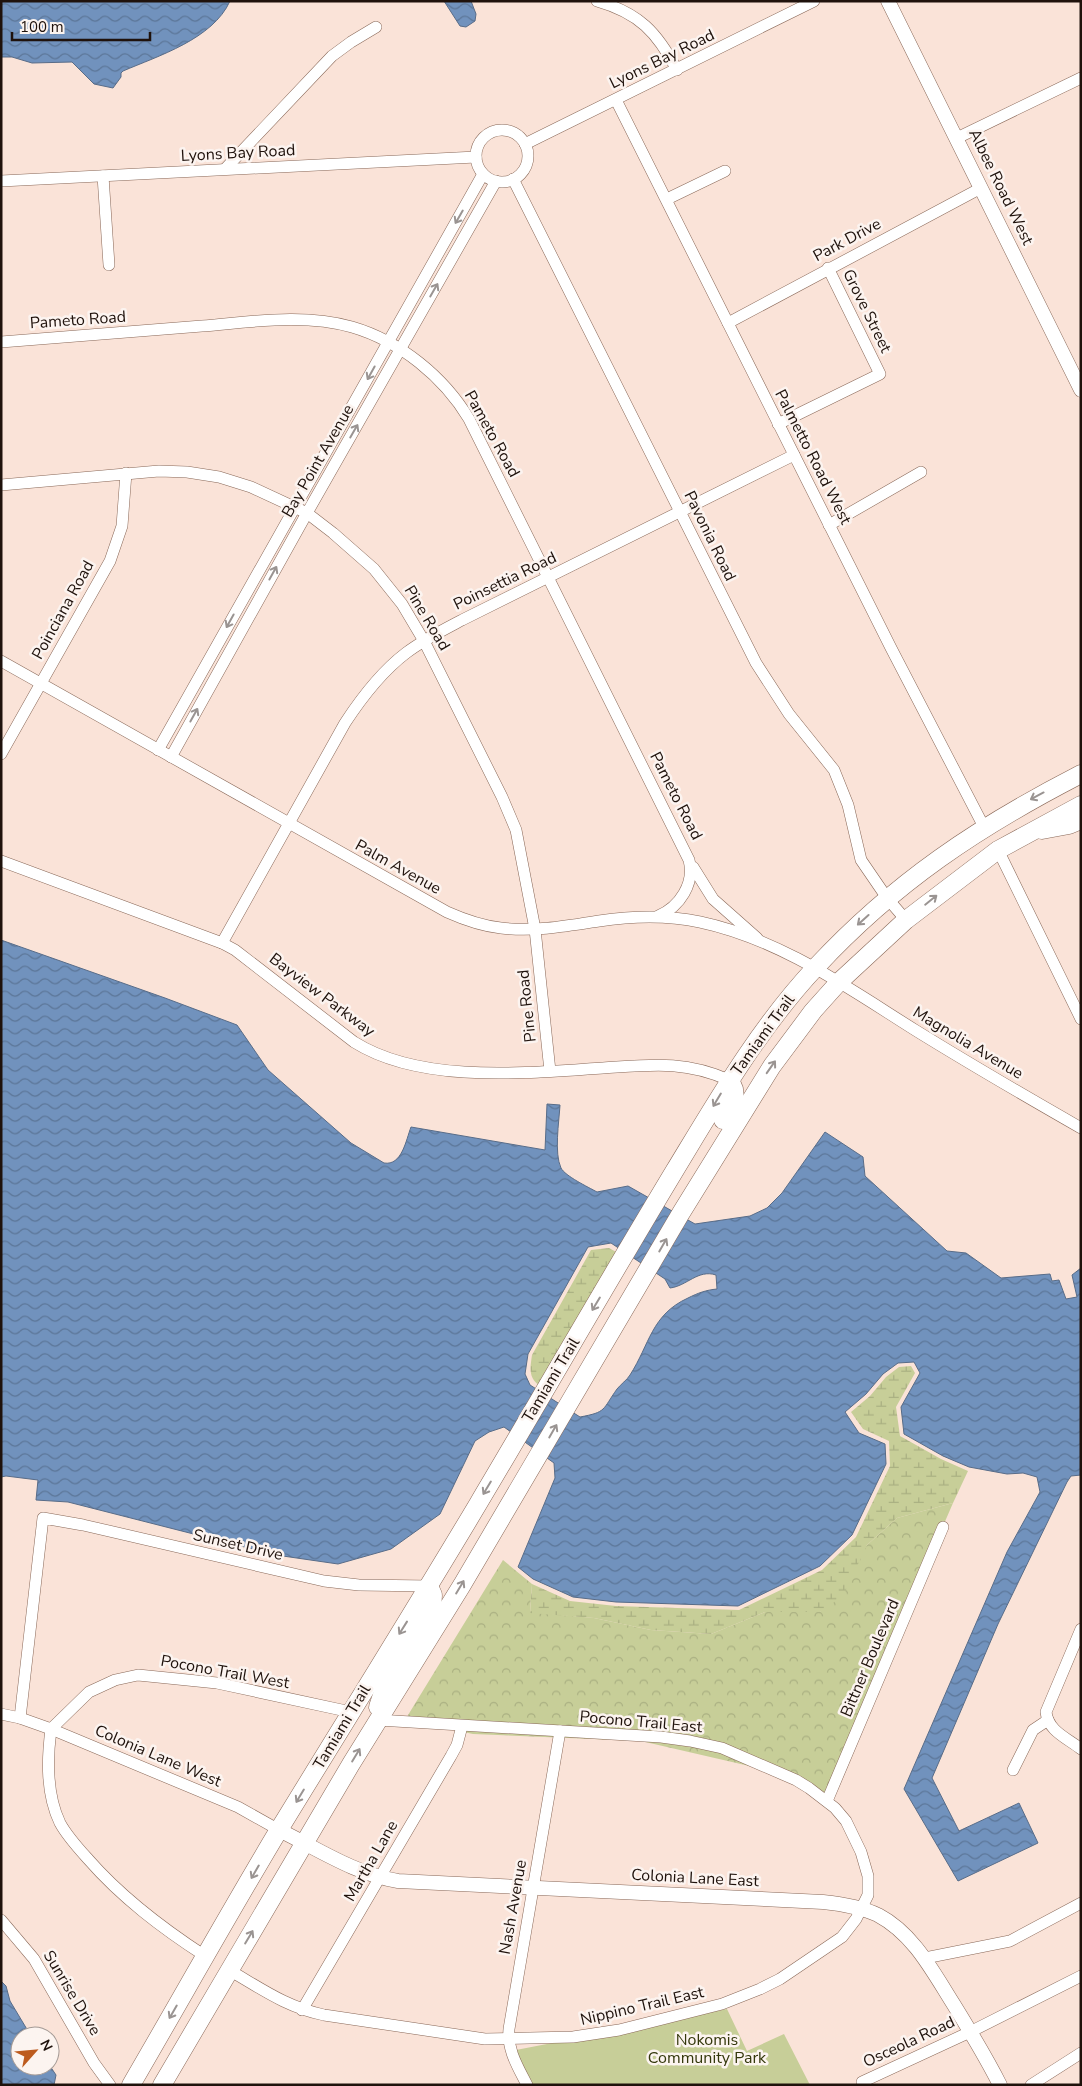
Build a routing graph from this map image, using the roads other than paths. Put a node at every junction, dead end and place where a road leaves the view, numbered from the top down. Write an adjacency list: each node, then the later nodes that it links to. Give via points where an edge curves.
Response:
1 (597, 1): 5 (street, via 624,11 646,25 664,46)
2 (814, 1): 5 (street, Lyons Bay Road)
3 (888, 1): 8 (street, Albee Road West)
4 (376, 27): 11 (street, via 332,56)
5 (677, 70): 7 (street, Lyons Bay Road)
6 (1081, 78): 8 (street)
7 (616, 100): 9 (street, Lyons Bay Road); 19 (street, Palmetto Road West)
8 (957, 138): 18 (street, Albee Road West)
9 (525, 144): 10 (street, via 507,130 492,132 480,142); 15 (street, via 527,161 520,175)
10 (476, 157): 11 (street, Lyons Bay Road); 13 (street)
11 (225, 169): 14 (street, Lyons Bay Road)
12 (725, 171): 19 (street)
13 (483, 174): 17 (street); 24 (street, Bay Point Avenue, one-way to 24)
14 (103, 176): 16 (street, Lyons Bay Road); 20 (street)
15 (513, 180): 17 (street); 33 (street, Pavonia Road)
16 (1, 181)
17 (496, 181): 25 (street, Bay Point Avenue, one-way to 17)
18 (981, 188): 21 (street, Park Drive); 26 (street, Albee Road West)
19 (667, 199): 22 (street, Palmetto Road West)
20 (109, 266)
21 (828, 268): 22 (street, Park Drive); 27 (street, Grove Street, via 880,374)
22 (728, 322): 27 (street, Palmetto Road West)
23 (1, 342): 24 (street, Pameto Road, via 300,320 347,326)
24 (388, 343): 25 (street, Pameto Road); 32 (street, Bay Point Avenue, one-way to 32)
25 (400, 350): 34 (street, Bay Point Avenue, one-way to 25); 36 (street, Pameto Road, via 436,378 461,406)
26 (1081, 390)
27 (778, 424): 28 (street, Palmetto Road West)
28 (794, 455): 33 (street, Poinsettia Road); 35 (street, Palmetto Road West)
29 (921, 472): 35 (street)
30 (126, 473): 31 (street, Pine Road); 32 (street, Pine Road, via 174,471 203,474 244,484); 39 (street, Poinciana Road, via 122,526 114,550)
31 (1, 485)
32 (295, 507): 34 (street, Pine Road); 40 (street, Bay Point Avenue, one-way to 40)
33 (680, 512): 36 (street, Poinsettia Road); 52 (street, Pavonia Road, via 765,679 834,770 848,805 860,860)
34 (307, 513): 37 (street, Pine Road, via 374,569 402,604); 42 (street, Bay Point Avenue, one-way to 34)
35 (829, 525): 47 (street, Palmetto Road West)
36 (548, 578): 37 (street, Poinsettia Road); 50 (street, Pameto Road)
37 (424, 641): 46 (street, Poinsettia Road, via 398,660 362,697); 55 (street, Pine Road, via 516,830)
38 (1, 661): 39 (street, Palm Avenue)
39 (41, 683): 40 (street, Palm Avenue); 41 (street, Poinciana Road)
40 (158, 750): 42 (street, Palm Avenue)
41 (1, 754)
42 (171, 757): 46 (street, Palm Avenue)
43 (1081, 774): 47 (main road, Tamiami Trail, one-way to 47)
44 (1081, 805): 48 (main road, Tamiami Trail)
45 (1081, 820): 48 (main road)
46 (288, 824): 55 (street, Palm Avenue, via 460,918 502,928); 57 (street, Poinsettia Road)
47 (984, 827): 52 (main road, Tamiami Trail)
48 (1030, 832): 49 (main road, Tamiami Trail)
49 (998, 850): 54 (main road, Tamiami Trail, one-way to 49); 60 (street)
50 (689, 860): 53 (street, Pameto Road, via 692,871 689,884 675,905); 56 (street, Pameto Road, via 713,899)
51 (1, 861): 57 (street, Bayview Parkway)
52 (887, 898): 54 (street, Pavonia Road); 58 (main road, Tamiami Trail, one-way to 58)
53 (658, 916): 55 (street, Palm Avenue); 56 (street, Palm Avenue, via 714,925)
54 (906, 920): 59 (main road, Tamiami Trail)
55 (535, 929): 61 (street, Pine Road)
56 (762, 942): 58 (street, Palm Avenue)
57 (222, 943): 61 (street, Bayview Parkway, via 354,1042 381,1056 409,1066 440,1070)
58 (815, 968): 59 (street, Magnolia Avenue); 62 (main road, Tamiami Trail)
59 (839, 982): 63 (street, Magnolia Avenue, via 987,1075); 64 (main road, Tamiami Trail, one-way to 59, via 767,1072)
60 (1081, 1020)
61 (550, 1071): 62 (street, Bayview Parkway, via 674,1065 704,1070)
62 (729, 1080): 64 (main road, via 735,1091 734,1101 695,1168 686,1188); 66 (main road, Tamiami Trail, one-way to 66)
63 (1081, 1128)
64 (681, 1213): 71 (main road, Tamiami Trail, one-way to 64, via 462,1585)
65 (943, 1527): 78 (street, Bittner Boulevard)
66 (428, 1586): 68 (main road, Tamiami Trail, one-way to 68); 70 (street, Sunset Drive, via 359,1586 324,1581 43,1518); 71 (main road, via 433,1595 432,1609 386,1683 379,1700)
67 (1081, 1629): 72 (street, via 1047,1707)
68 (351, 1712): 74 (street, Pocono Trail West, via 217,1683 138,1675 115,1680 89,1692); 79 (main road, Tamiami Trail, one-way to 79)
69 (1, 1714): 70 (street, Colonia Lane West)
70 (20, 1718): 74 (street, Colonia Lane West)
71 (378, 1720): 73 (street, Pocono Trail East); 80 (main road, Tamiami Trail, one-way to 71)
72 (1048, 1720): 76 (street, via 1057,1733); 77 (street, via 1033,1730)
73 (462, 1726): 75 (street, Pocono Trail East); 81 (street, Martha Lane, via 451,1756)
74 (51, 1729): 79 (street, Colonia Lane West, via 238,1807); 86 (street, via 48,1761 51,1794 68,1835 132,1903)
75 (560, 1731): 78 (street, Pocono Trail East, via 661,1737 708,1744 788,1776); 82 (street, Nash Avenue)
76 (1081, 1749)
77 (1013, 1770)
78 (827, 1801): 84 (street, Pocono Trail East, via 846,1821 864,1863 869,1885)
79 (280, 1830): 80 (street, Colonia Lane East); 86 (main road, Tamiami Trail, one-way to 86)
80 (305, 1843): 81 (street, Colonia Lane East); 88 (main road, Tamiami Trail, one-way to 80)
81 (379, 1878): 82 (street, Colonia Lane East, via 417,1884); 90 (street, Martha Lane)
82 (533, 1887): 84 (street, Colonia Lane East, via 823,1902); 92 (street, Nash Avenue)
83 (1081, 1903): 87 (street, via 1010,1941)
84 (862, 1909): 87 (street, Colonia Lane East, via 891,1924); 92 (street, Nippino Trail East, via 850,1928 826,1949 780,1979 739,1998 597,2035)
85 (1, 1920): 95 (street, Sunrise Drive, via 34,1959)
86 (206, 1956): 96 (main road, Tamiami Trail, one-way to 96)
87 (925, 1958): 91 (street, Colonia Lane East)
88 (229, 1970): 90 (street, Nippino Trail East); 97 (main road, Tamiami Trail)
89 (1081, 1976): 91 (street, Osceola Road)
90 (302, 2010): 92 (street, Nippino Trail East)
91 (970, 2032): 94 (street, Osceola Road); 99 (street, Colonia Lane East)
92 (508, 2040): 98 (street, Nash Avenue)
93 (1081, 2053): 100 (street)
94 (862, 2082)
95 (110, 2085)
96 (131, 2085)
97 (162, 2085)
98 (527, 2085)
99 (1000, 2085)
100 (1031, 2085)

